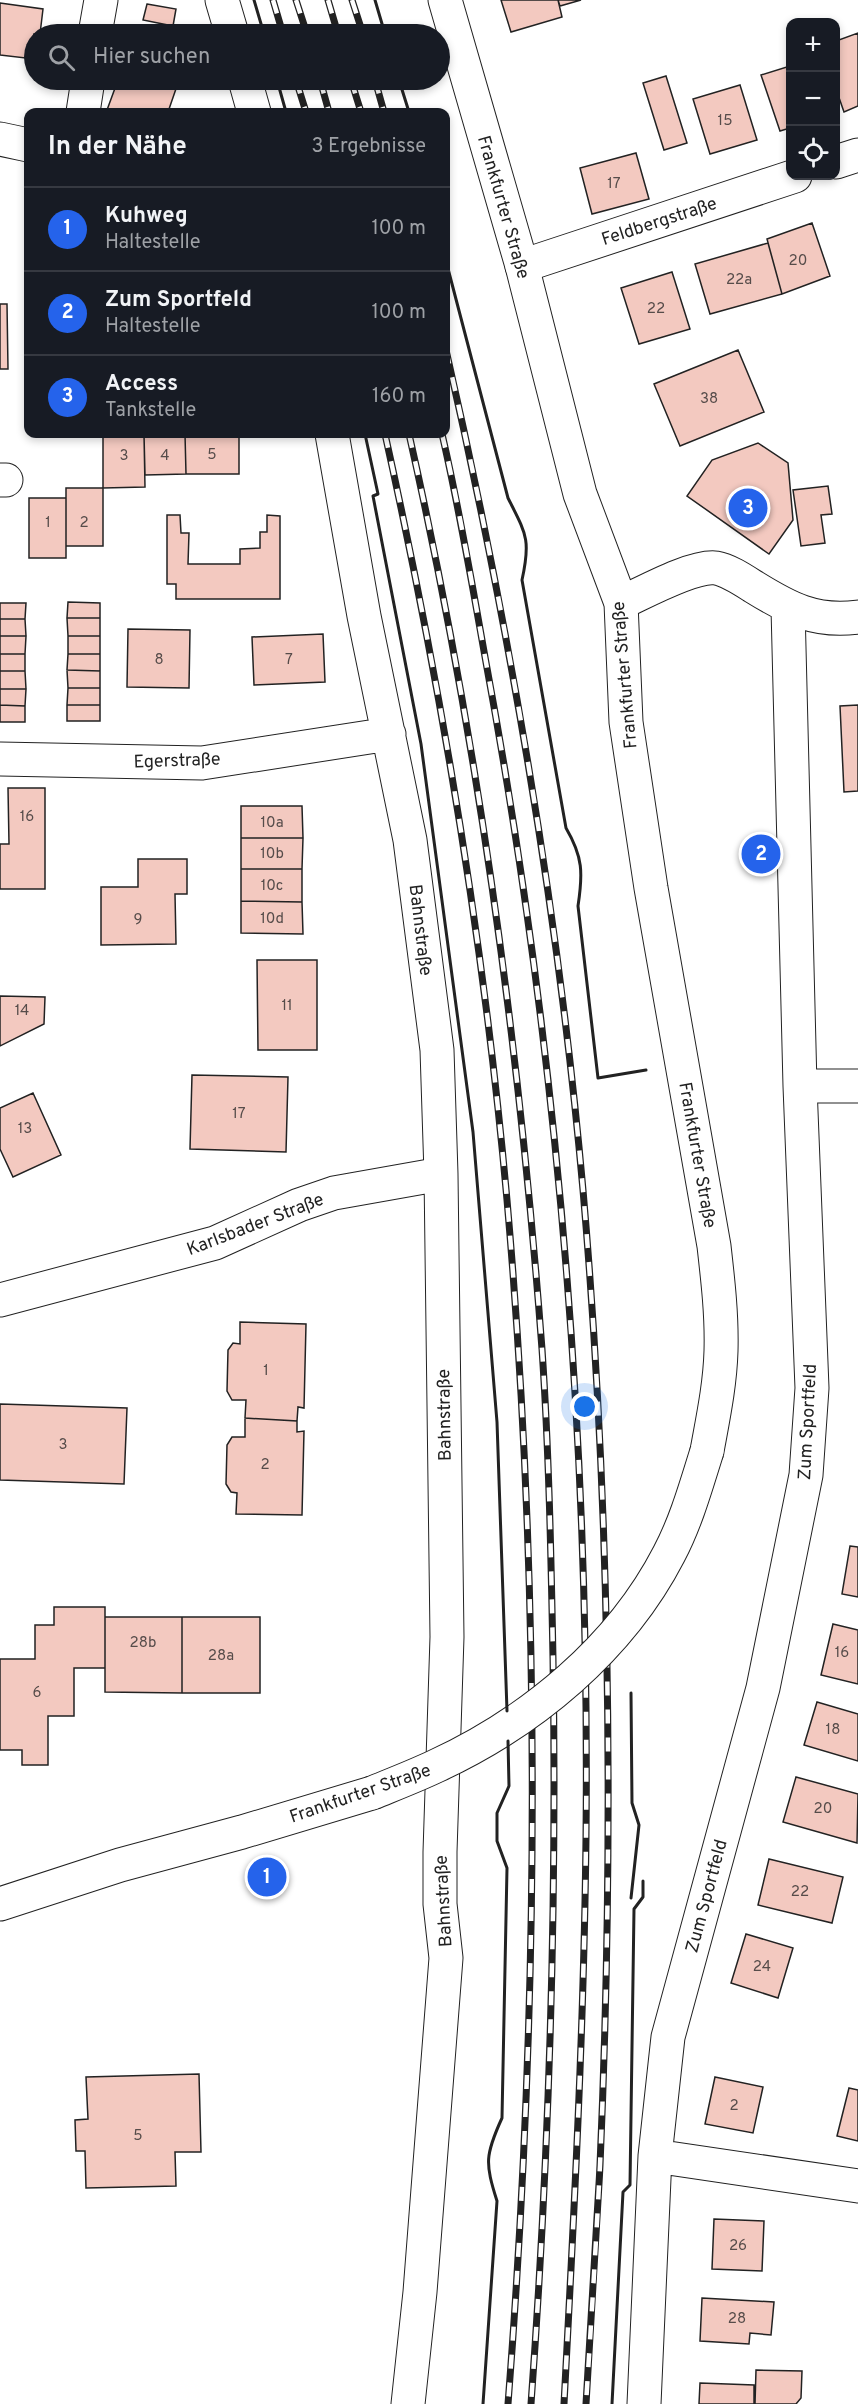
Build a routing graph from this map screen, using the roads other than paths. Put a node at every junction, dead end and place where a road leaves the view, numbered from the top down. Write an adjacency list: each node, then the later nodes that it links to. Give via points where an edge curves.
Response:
1 (101, 0): 4 (street)
2 (222, 0): 5 (street)
3 (445, 0): 15 (street, Frankfurter Straße)
4 (97, 24)
5 (228, 24)
6 (86, 90): 8 (street)
7 (247, 90): 9 (street)
8 (84, 108)
9 (253, 108)
10 (0, 139): 11 (street)
11 (24, 145)
12 (858, 154): 13 (street)
13 (840, 161)
14 (786, 179): 15 (street, Feldbergstraße)
15 (522, 266): 17 (street, Frankfurter Straße, via 580,494)
16 (333, 438): 20 (street, Bahnstraße)
17 (621, 603): 18 (street, via 694,570 716,568 742,579); 26 (street, Frankfurter Straße, bridge, via 626,722 718,1279 721,1352 717,1402 690,1505 669,1554 608,1642 546,1699 482,1742 372,1793 120,1865)
18 (788, 608): 19 (street, via 818,617); 22 (street, Zum Sportfeld)
19 (858, 618)
20 (389, 734): 21 (street, Egerstraße, via 202,763); 24 (street, Bahnstraße, via 410,840 436,1050)
21 (0, 759)
22 (800, 1086): 23 (street); 27 (street, Zum Sportfeld, via 812,1388 806,1475 763,1688 668,2037)
23 (858, 1086)
24 (441, 1174): 25 (street, Karlsbader Straße, via 334,1193 299,1204 216,1243); 29 (street, Bahnstraße, via 447,1637 440,1904 446,1958)
25 (0, 1300)
26 (0, 1904)
27 (655, 2156): 28 (street); 30 (street, Zum Sportfeld)
28 (858, 2186)
29 (408, 2404)
30 (644, 2404)

